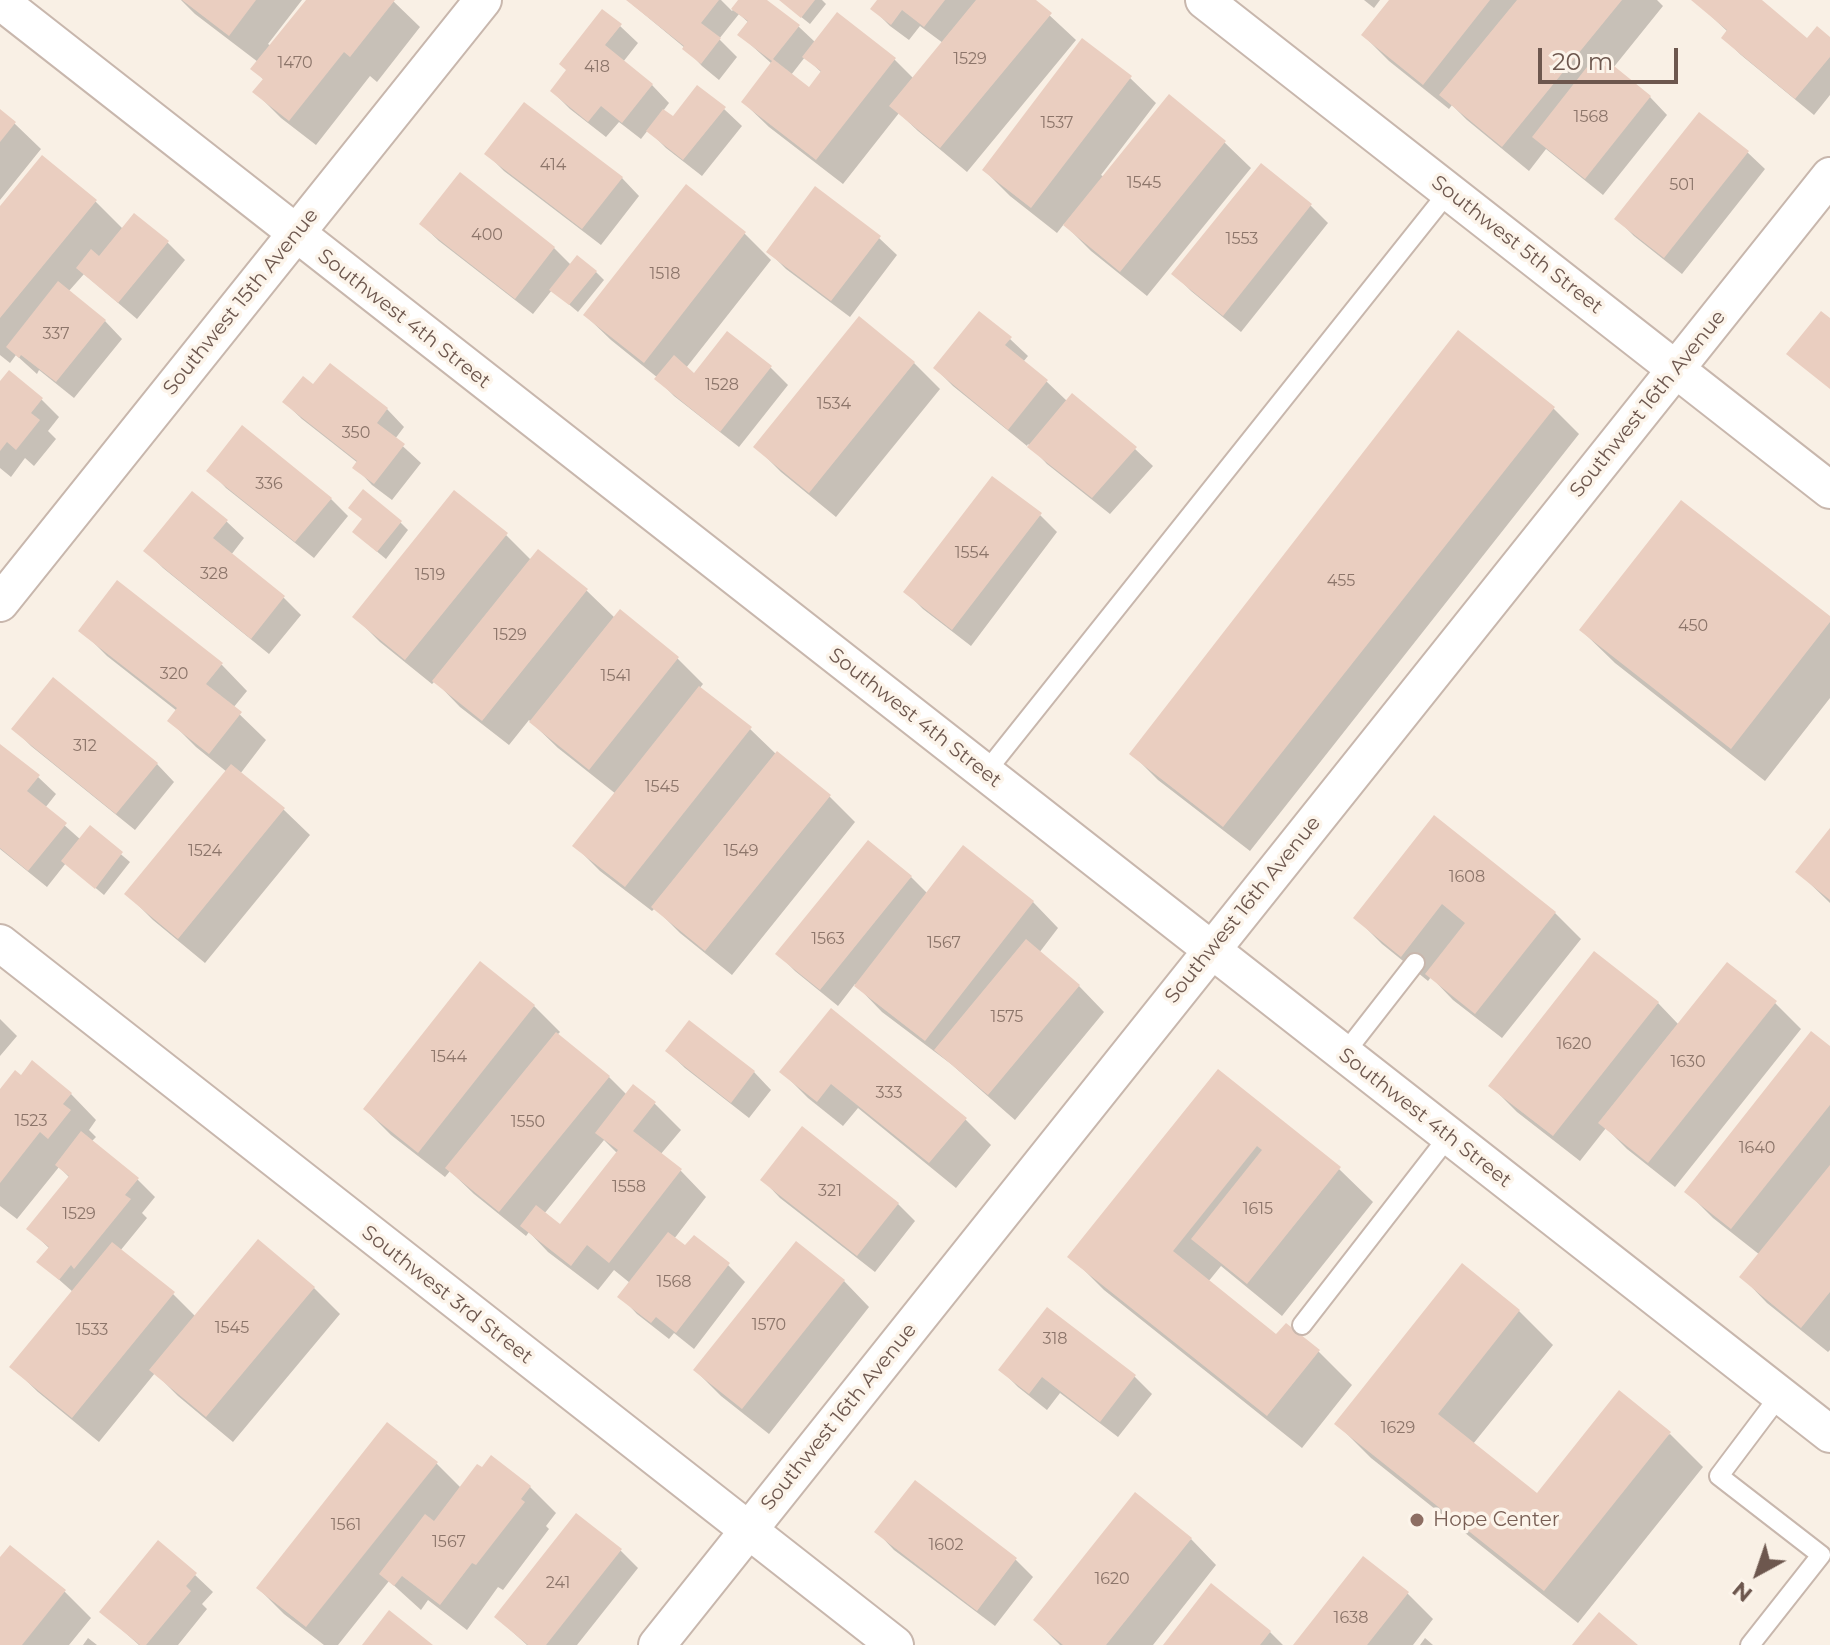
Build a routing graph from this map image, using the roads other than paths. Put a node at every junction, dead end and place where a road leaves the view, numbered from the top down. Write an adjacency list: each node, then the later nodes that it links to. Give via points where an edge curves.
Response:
1 (483, 0): 6 (street, Southwest 15th Avenue)
2 (1204, 0): 5 (street, Southwest 5th Street)
3 (0, 1): 6 (street, Southwest 4th Street)
4 (1830, 176): 7 (street, Southwest 16th Avenue)
5 (1449, 191): 7 (street, Southwest 5th Street); 10 (lane)
6 (296, 234): 9 (street, Southwest 15th Avenue); 10 (street, Southwest 4th Street)
7 (1676, 369): 8 (street, Southwest 5th Street); 12 (street, Southwest 16th Avenue)
8 (1830, 490)
9 (0, 603)
10 (985, 773): 12 (street, Southwest 4th Street)
11 (0, 943): 19 (street, Southwest 3rd Street)
12 (1211, 950): 14 (street, Southwest 4th Street); 19 (street, Southwest 16th Avenue)
13 (1415, 963): 14 (lane)
14 (1344, 1054): 15 (street, Southwest 4th Street)
15 (1448, 1137): 16 (lane); 17 (street, Southwest 4th Street)
16 (1302, 1325)
17 (1780, 1395): 18 (street, Southwest 4th Street); 20 (lane, via 1719,1476 1821,1555)
18 (1830, 1434)
19 (748, 1530): 21 (street, Southwest 16th Avenue); 22 (street, Southwest 3rd Street)
20 (1757, 1643)
21 (657, 1645)
22 (895, 1645)

